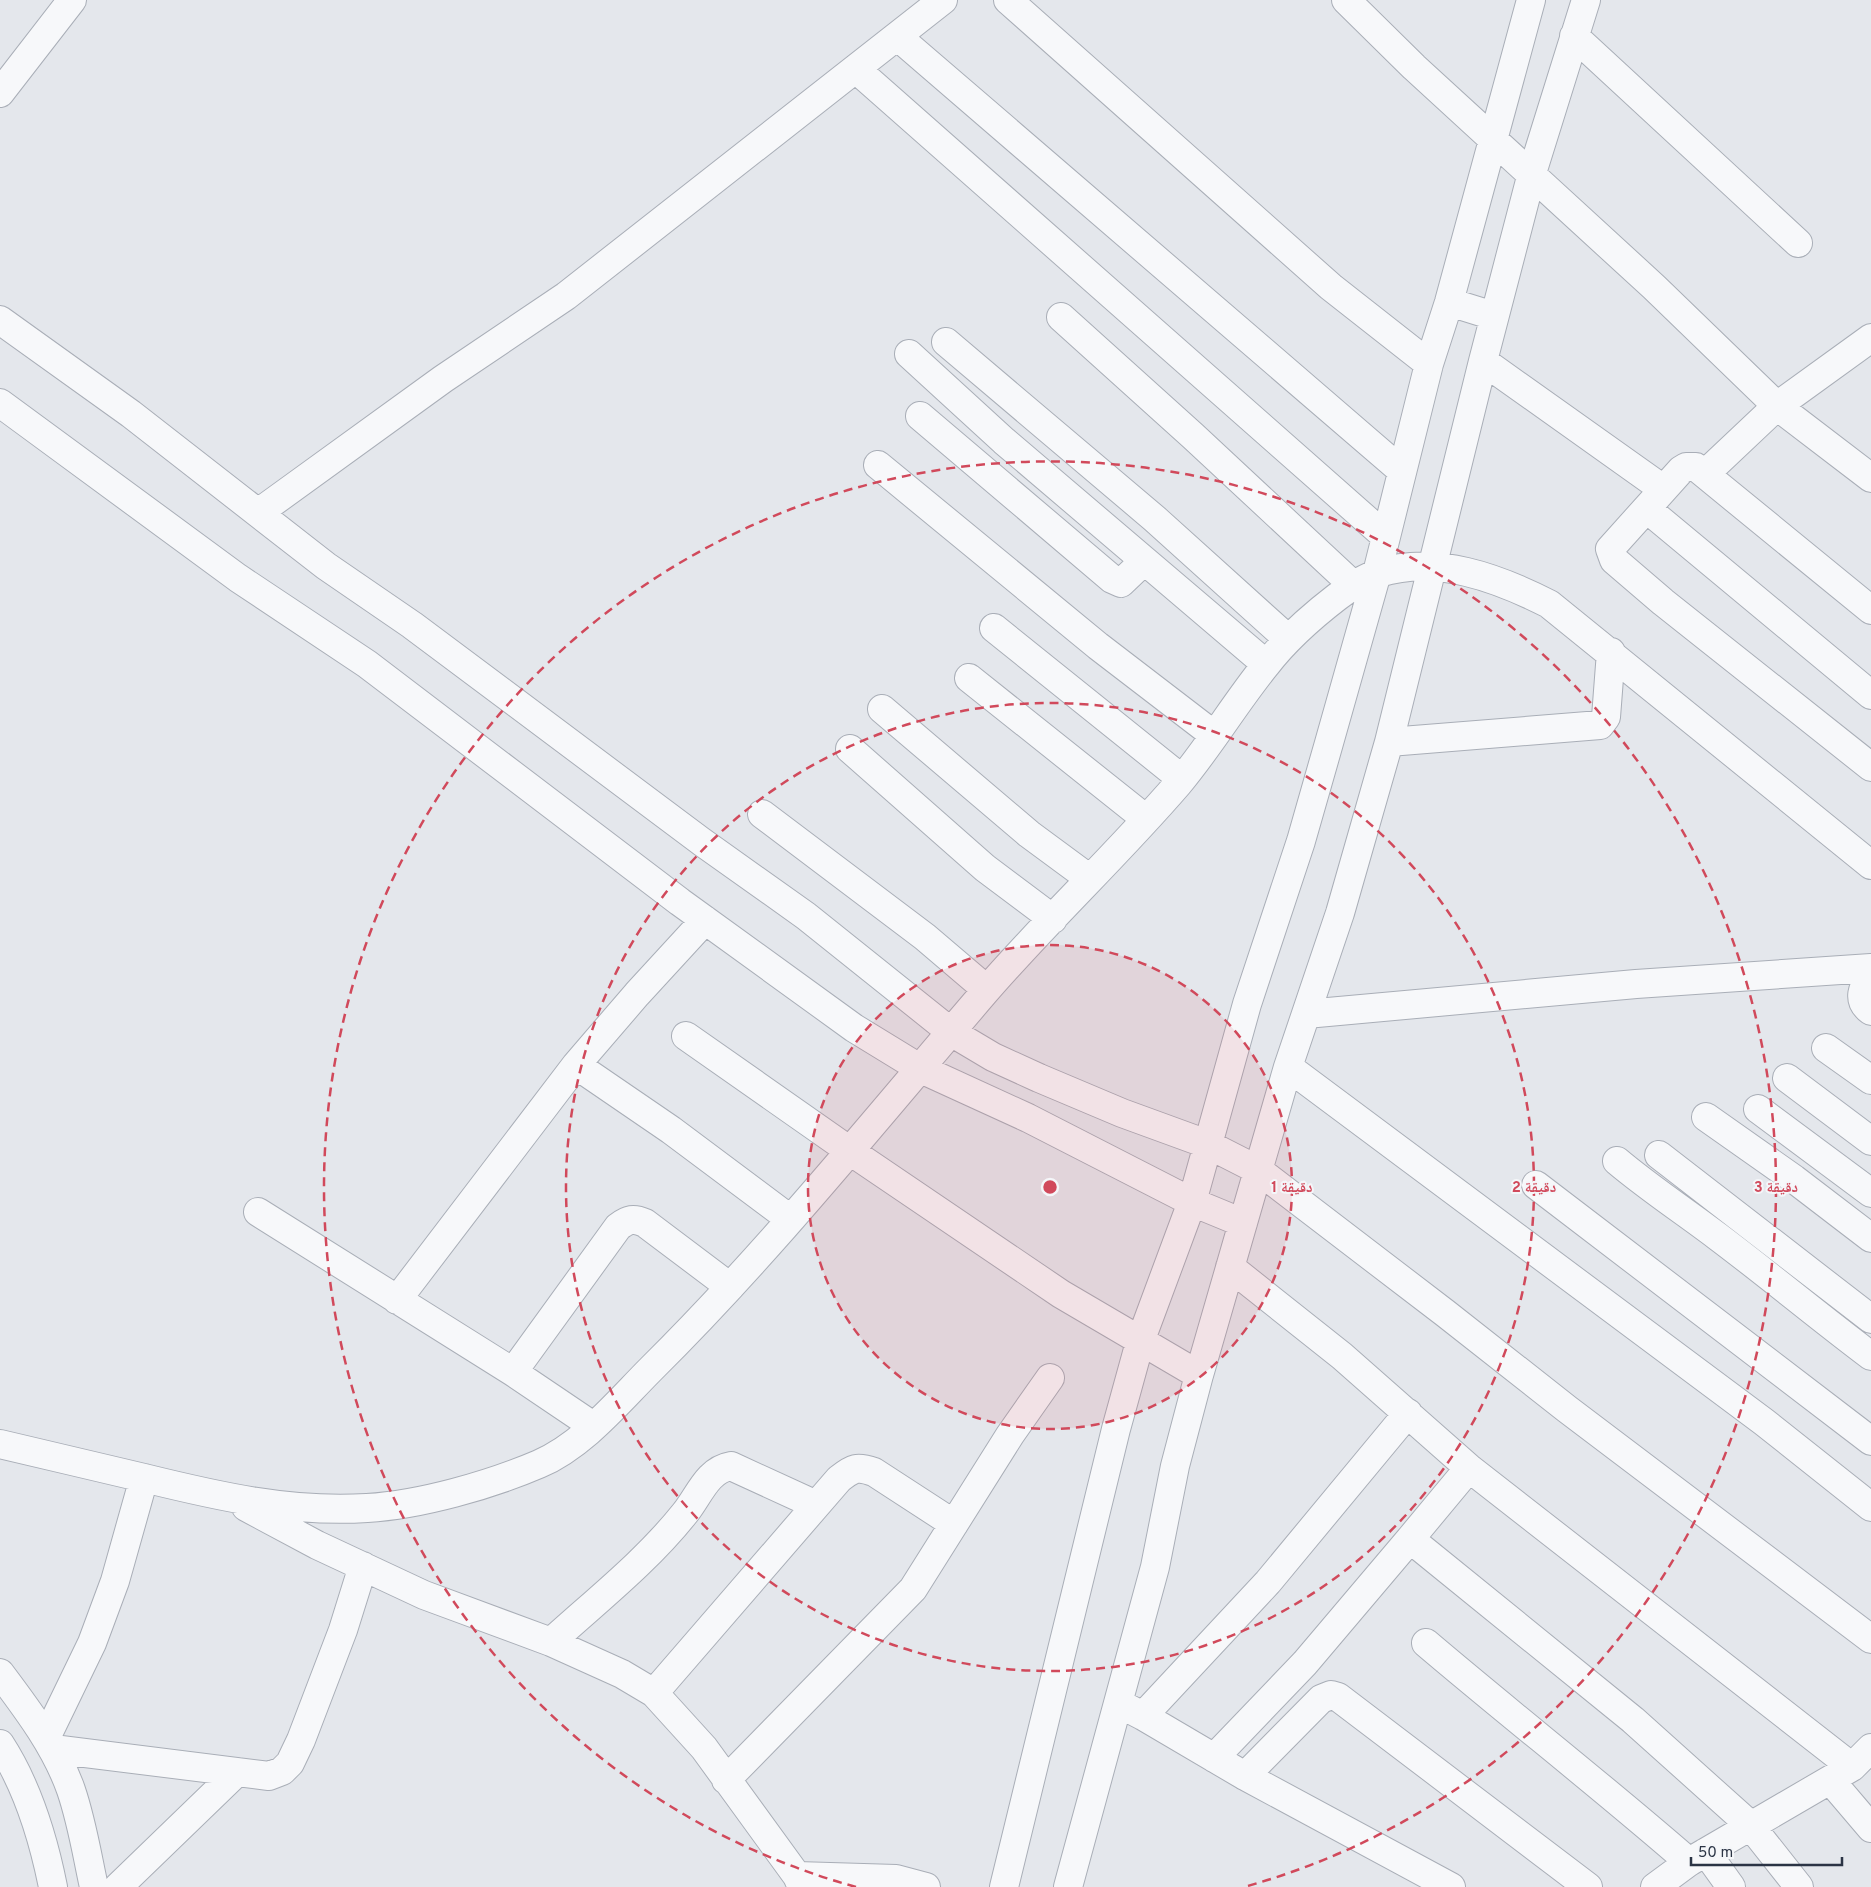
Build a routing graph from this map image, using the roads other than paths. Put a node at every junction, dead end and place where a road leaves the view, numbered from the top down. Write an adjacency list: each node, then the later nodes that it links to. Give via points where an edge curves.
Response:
1 (72, 0): 10 (street)
2 (944, 0): 8 (street)
3 (1008, 0): 22 (street, via 1317,274)
4 (1346, 0): 11 (street)
5 (1531, 0): 11 (street)
6 (1586, 0): 7 (street)
7 (1574, 36): 12 (street); 13 (street)
8 (898, 37): 9 (street); 27 (street)
9 (857, 70): 31 (street, via 566,296 443,379); 32 (street)
10 (0, 93)
11 (1492, 140): 12 (street); 14 (street)
12 (1532, 173): 15 (street); 24 (street)
13 (1798, 243)
14 (1448, 302): 15 (street); 22 (street)
15 (1494, 316): 21 (street)
16 (1060, 317): 35 (street, via 1200,442)
17 (0, 320): 31 (street, via 131,414)
18 (946, 342): 38 (street, via 1155,519)
19 (1865, 351): 24 (street)
20 (909, 354): 33 (street)
21 (1483, 361): 30 (street); 34 (street)
22 (1429, 364): 27 (street)
23 (0, 403): 53 (street, via 238,578 367,664)
24 (1777, 406): 28 (street); 29 (street)
25 (920, 416): 33 (street, via 1112,579 1121,583)
26 (878, 465): 44 (street, via 1098,646)
27 (1402, 470): 32 (street)
28 (1706, 473): 30 (street, via 1696,467 1686,467); 36 (street)
29 (1871, 478)
30 (1655, 499): 42 (street); 47 (street, via 1610,550 1614,560)
31 (258, 513): 60 (street, via 806,916)
32 (1385, 536): 35 (street)
33 (1144, 561): 40 (street)
34 (1431, 567): 35 (street, via 1402,568); 39 (street, via 1488,577 1521,590 1549,604); 45 (street)
35 (1365, 579): 38 (street, via 1317,612); 71 (street, via 1300,841)
36 (1871, 610)
37 (994, 628): 48 (street)
38 (1288, 639): 40 (street)
39 (1611, 652): 45 (street, via 1606,717 1600,725); 51 (street)
40 (1266, 664): 44 (street)
41 (969, 678): 50 (street)
42 (1871, 695)
43 (882, 709): 52 (street, via 1029,834)
44 (1214, 735): 48 (street)
45 (1389, 742): 59 (street, via 1340,913)
46 (850, 749): 54 (street, via 985,868)
47 (1871, 768)
48 (1182, 779): 50 (street)
49 (762, 814): 57 (street, via 925,937)
50 (1146, 819): 52 (street)
51 (1871, 865)
52 (1090, 879): 54 (street)
53 (705, 920): 63 (street); 65 (street, via 854,1028)
54 (1053, 920): 57 (street)
55 (1871, 968): 59 (street, via 1636,984)
56 (1871, 974): 58 (street, via 1862,988 1862,999)
57 (986, 990): 60 (street)
58 (1871, 1010)
59 (1306, 1014): 64 (street)
60 (951, 1032): 65 (street); 71 (street, via 993,1057 1079,1096)
61 (686, 1036): 72 (street)
62 (1826, 1048): 67 (street)
63 (576, 1065): 80 (street, via 671,1130); 85 (street)
64 (1288, 1066): 75 (street); 100 (street, via 1764,1422)
65 (921, 1069): 72 (street); 78 (street, via 1028,1118)
66 (1787, 1078): 70 (street)
67 (1871, 1080)
68 (1758, 1109): 77 (street)
69 (1706, 1117): 82 (street)
70 (1871, 1141)
71 (1207, 1144): 75 (street); 78 (street)
72 (850, 1151): 80 (street); 87 (street, via 1061,1294)
73 (1659, 1155): 86 (street)
74 (1617, 1161): 88 (street)
75 (1258, 1170): 81 (street); 104 (street, via 1567,1410)
76 (1536, 1185): 94 (street)
77 (1871, 1193)
78 (1192, 1202): 81 (street); 87 (street)
79 (258, 1212): 85 (street)
80 (790, 1219): 84 (street)
81 (1244, 1223): 83 (street)
82 (1871, 1238)
83 (1230, 1267): 90 (street); 92 (street, via 1290,1312)
84 (730, 1287): 89 (street, via 645,1223 627,1220 618,1227); 93 (street)
85 (397, 1300): 89 (street)
86 (1871, 1319)
87 (1140, 1342): 90 (street); 127 (street)
88 (1871, 1356)
89 (513, 1372): 93 (street)
90 (1199, 1375): 109 (street, via 1175,1466 1155,1566)
91 (1050, 1378): 101 (street)
92 (1408, 1413): 96 (street); 110 (street, via 1268,1582)
93 (593, 1426): 98 (street, via 563,1451 541,1463 434,1497 369,1508 298,1508)
94 (1871, 1442)
95 (0, 1444): 97 (street)
96 (1469, 1468): 102 (street); 116 (street)
97 (144, 1478): 98 (street); 112 (street, via 115,1581)
98 (230, 1499): 103 (street)
99 (816, 1505): 101 (street, via 839,1479 850,1470 862,1467); 105 (street, via 731,1466 721,1468 661,1540); 108 (street)
100 (1871, 1507)
101 (954, 1524): 118 (street, via 913,1589)
102 (1410, 1539): 114 (street, via 1305,1663); 119 (street, via 1633,1720)
103 (363, 1566): 105 (street, via 424,1595); 115 (street, via 343,1630 290,1763 282,1771 269,1776)
104 (1871, 1639)
105 (551, 1642): 108 (street)
106 (1426, 1643): 121 (street)
107 (0, 1673): 112 (street)
108 (654, 1692): 118 (street, via 682,1721)
109 (1118, 1703): 110 (street); 128 (street)
110 (1143, 1716): 114 (street)
111 (0, 1744): 123 (street, via 28,1799 44,1843)
112 (49, 1744): 115 (street); 124 (street, via 71,1791)
113 (1871, 1748): 116 (street)
114 (1214, 1758): 117 (street)
115 (237, 1772): 125 (street)
116 (1841, 1774): 119 (street); 120 (street)
117 (1245, 1776): 129 (street); 130 (street, via 1321,1699 1331,1694)
118 (726, 1780): 122 (street)
119 (1750, 1825): 121 (street); 133 (street)
120 (1871, 1828)
121 (1697, 1857): 131 (street); 132 (street)
122 (800, 1882): 126 (street, via 896,1879)
123 (53, 1887)
124 (94, 1887)
125 (118, 1887)
126 (926, 1887)
127 (1004, 1887)
128 (1068, 1887)
129 (1451, 1887)
130 (1588, 1887)
131 (1655, 1887)
132 (1731, 1887)
133 (1799, 1887)

